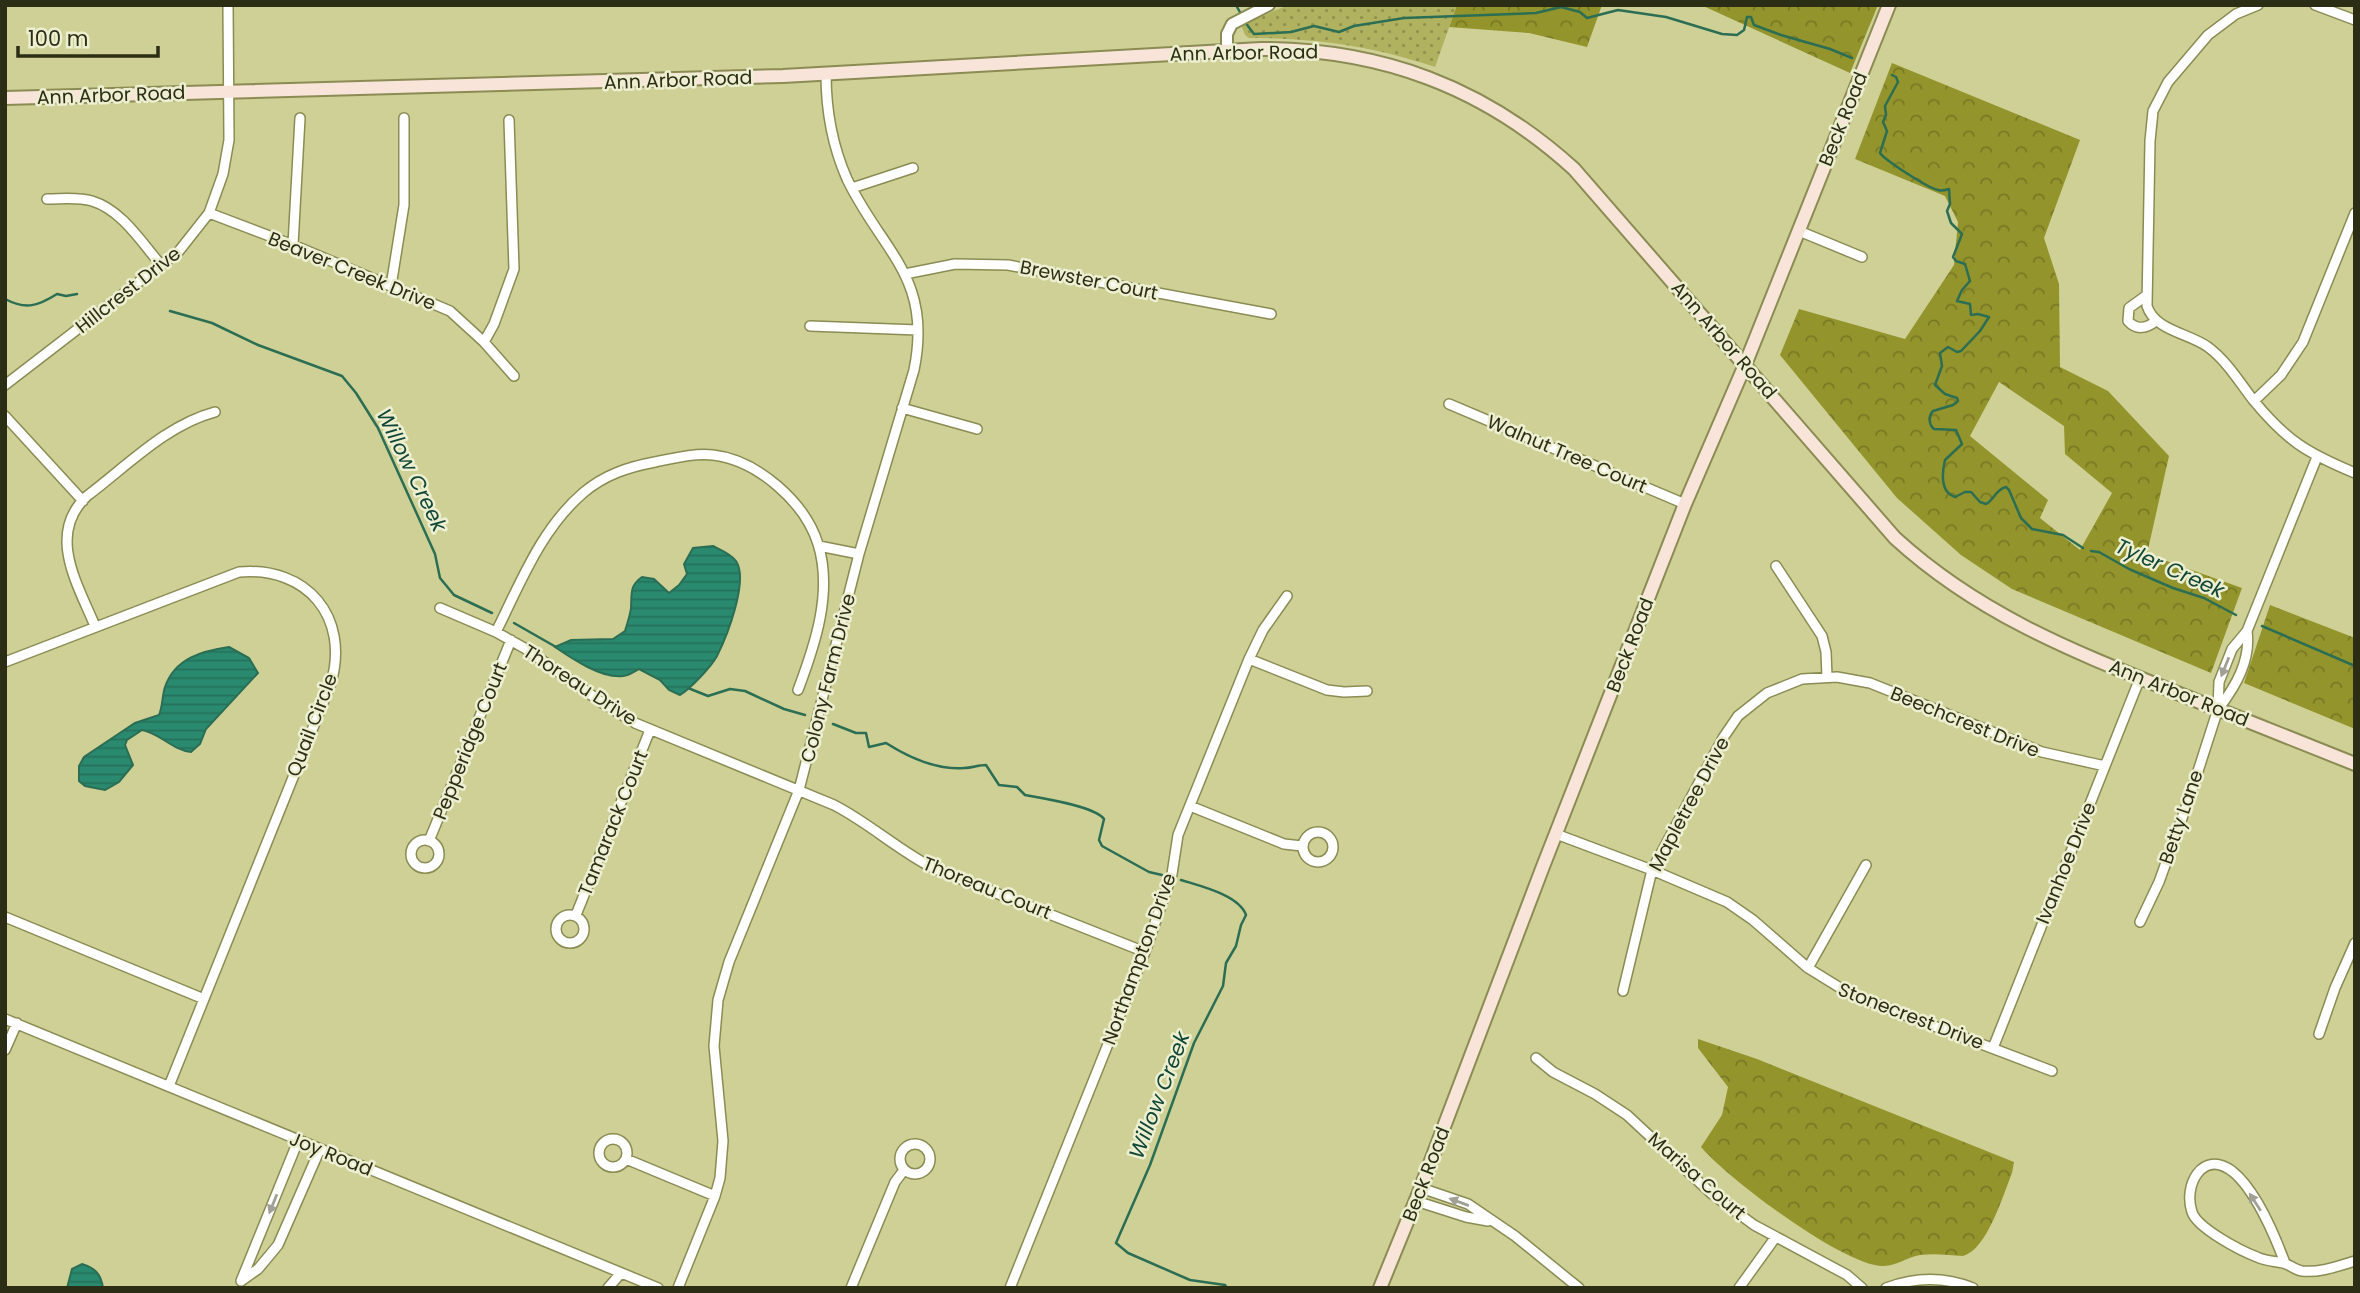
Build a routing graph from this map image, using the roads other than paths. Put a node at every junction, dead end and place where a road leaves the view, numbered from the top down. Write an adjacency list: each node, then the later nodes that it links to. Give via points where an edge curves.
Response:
1 (228, 5): 9 (street, Hillcrest Drive)
2 (1269, 5): 7 (street, via 1229,27)
3 (1889, 5): 19 (main road, Beck Road)
4 (2258, 5): 25 (street, via 2213,30 2156,102 2151,120)
5 (2315, 5): 6 (street)
6 (2355, 20)
7 (1227, 51): 8 (main road, Ann Arbor Road); 31 (main road, Ann Arbor Road, via 1289,49 1354,56 1426,77 1491,108 1574,169)
8 (826, 74): 9 (main road, Ann Arbor Road); 15 (street, Colony Farm Drive, via 832,137)
9 (230, 92): 10 (main road, Ann Arbor Road); 17 (street, Hillcrest Drive, via 226,162)
10 (5, 98)
11 (300, 118): 20 (street)
12 (404, 118): 24 (street, via 404,205)
13 (509, 120): 30 (street, via 514,269)
14 (913, 167): 15 (street)
15 (852, 188): 23 (street, Colony Farm Drive)
16 (47, 199): 22 (street, via 89,200 106,206)
17 (209, 213): 20 (street, Beaver Creek Drive); 22 (street, Hillcrest Drive, via 190,239)
18 (2355, 213): 34 (street, via 2303,342 2281,376)
19 (1799, 231): 21 (street); 31 (main road, Beck Road)
20 (293, 245): 24 (street, Beaver Creek Drive)
21 (1862, 257)
22 (161, 265): 33 (street, Hillcrest Drive)
23 (905, 274): 26 (street, Brewster Court, via 955,264 1008,265); 29 (street, Colony Farm Drive)
24 (391, 286): 30 (street, Beaver Creek Drive, via 450,312)
25 (2147, 295): 27 (street); 27 (street, via 2131,305 2127,318 2140,327)
26 (1271, 314)
27 (2156, 321): 34 (street, via 2210,348)
28 (810, 326): 29 (street)
29 (918, 330): 36 (street, Colony Farm Drive)
30 (484, 342): 32 (street, Beaver Creek Drive)
31 (1745, 365): 43 (main road, Beck Road); 56 (main road, Ann Arbor Road, via 1895,538 1928,567 2014,623)
32 (514, 376)
33 (5, 385)
34 (2254, 401): 40 (street, via 2280,430)
35 (1449, 404): 43 (street, Walnut Tree Court)
36 (902, 408): 39 (street); 45 (street, Colony Farm Drive)
37 (215, 412): 42 (street, via 177,426)
38 (5, 416): 42 (street)
39 (977, 429)
40 (2316, 457): 41 (street); 50 (street)
41 (2355, 473)
42 (83, 501): 49 (street, via 69,523 66,547)
43 (1685, 504): 65 (main road, Beck Road)
44 (819, 546): 45 (street); 51 (street, via 788,497 743,463 698,454 631,467 597,482 569,507 534,554); 57 (street, via 820,620)
45 (859, 554): 63 (street, Colony Farm Drive)
46 (1776, 566): 55 (street, via 1822,636)
47 (1287, 596): 53 (street, Northampton Drive)
48 (440, 608): 51 (street, Thoreau Drive)
49 (95, 626): 54 (street, Quail Circle); 77 (street, Quail Circle, via 225,576 255,570 281,575 302,586 320,603 333,628 336,657 331,683)
50 (2247, 631): 59 (street, one-way to 59, via 2232,649 2219,682); 59 (street, via 2249,644 2234,688)
51 (496, 632): 52 (street, Thoreau Drive)
52 (511, 640): 60 (street, Thoreau Drive); 66 (street, Pepperidge Court)
53 (1249, 659): 58 (street, via 1327,690); 64 (street, Northampton Drive)
54 (5, 662)
55 (1827, 677): 62 (street, Beechcrest Drive, via 1870,683 2042,752); 69 (street, Mapletree Drive, via 1777,688 1738,716)
56 (2140, 678): 59 (main road, Ann Arbor Road); 62 (street, Ivanhoe Drive)
57 (798, 690)
58 (1367, 691)
59 (2218, 709): 61 (main road, Ann Arbor Road); 72 (street, Betty Lane, via 2176,836)
60 (650, 730): 63 (street, Thoreau Drive); 70 (street, Tamarack Court)
61 (2355, 764)
62 (2105, 766): 81 (street, Ivanhoe Drive)
63 (799, 790): 74 (street, Thoreau Court, via 851,814 933,868); 91 (street, Colony Farm Drive, via 718,1000 714,1046 723,1141)
64 (1190, 806): 67 (street, via 1284,844); 74 (street, Northampton Drive)
65 (1556, 834): 69 (street, Stonecrest Drive); 90 (main road, Beck Road)
66 (429, 841)
67 (1302, 846)
68 (1866, 865): 75 (street)
69 (1652, 870): 75 (street, Stonecrest Drive, via 1736,908); 76 (street, Mapletree Drive)
70 (576, 915)
71 (5, 917): 77 (street)
72 (2140, 922)
73 (2355, 943): 80 (street)
74 (1145, 952): 104 (street, Northampton Drive)
75 (1808, 968): 81 (street, Stonecrest Drive, via 1866,1001)
76 (1623, 991)
77 (204, 999): 85 (street, Quail Circle)
78 (5, 1018): 79 (street, Joy Road)
79 (17, 1023): 82 (street); 85 (street, Joy Road)
80 (2319, 1034)
81 (1993, 1048): 84 (street, Stonecrest Drive)
82 (5, 1049)
83 (1536, 1058): 94 (street, Marisa Court, via 1619,1109 1712,1194)
84 (2052, 1071)
85 (169, 1086): 86 (street, Joy Road)
86 (298, 1141): 87 (street, Joy Road); 98 (street, one-way to 98)
87 (320, 1149): 97 (street, Joy Road); 98 (street, via 278,1245)
88 (626, 1158): 91 (street)
89 (904, 1170): 103 (street)
90 (1421, 1188): 92 (main road, Beck Road); 93 (street, one-way to 90, via 1468,1204)
91 (715, 1196): 102 (street, Colony Farm Drive)
92 (1416, 1201): 93 (street); 105 (main road, Beck Road)
93 (1493, 1222): 106 (street)
94 (1775, 1238): 107 (street); 108 (street, Marisa Court, via 1847,1275)
95 (2355, 1261): 96 (street, via 2302,1271)
96 (2285, 1263): 96 (street, one-way to 96, via 2271,1227 2237,1177 2224,1167 2199,1168 2190,1200 2197,1221 2256,1257)
97 (621, 1273): 99 (street); 100 (street); 101 (street, Joy Road)
98 (239, 1285)
99 (608, 1288)
100 (620, 1288)
101 (658, 1288)
102 (678, 1288)
103 (851, 1288)
104 (1010, 1288)
105 (1380, 1288)
106 (1579, 1288)
107 (1739, 1288)
108 (1862, 1288)
109 (1886, 1288): 110 (street, via 1925,1278)
110 (1973, 1288)

